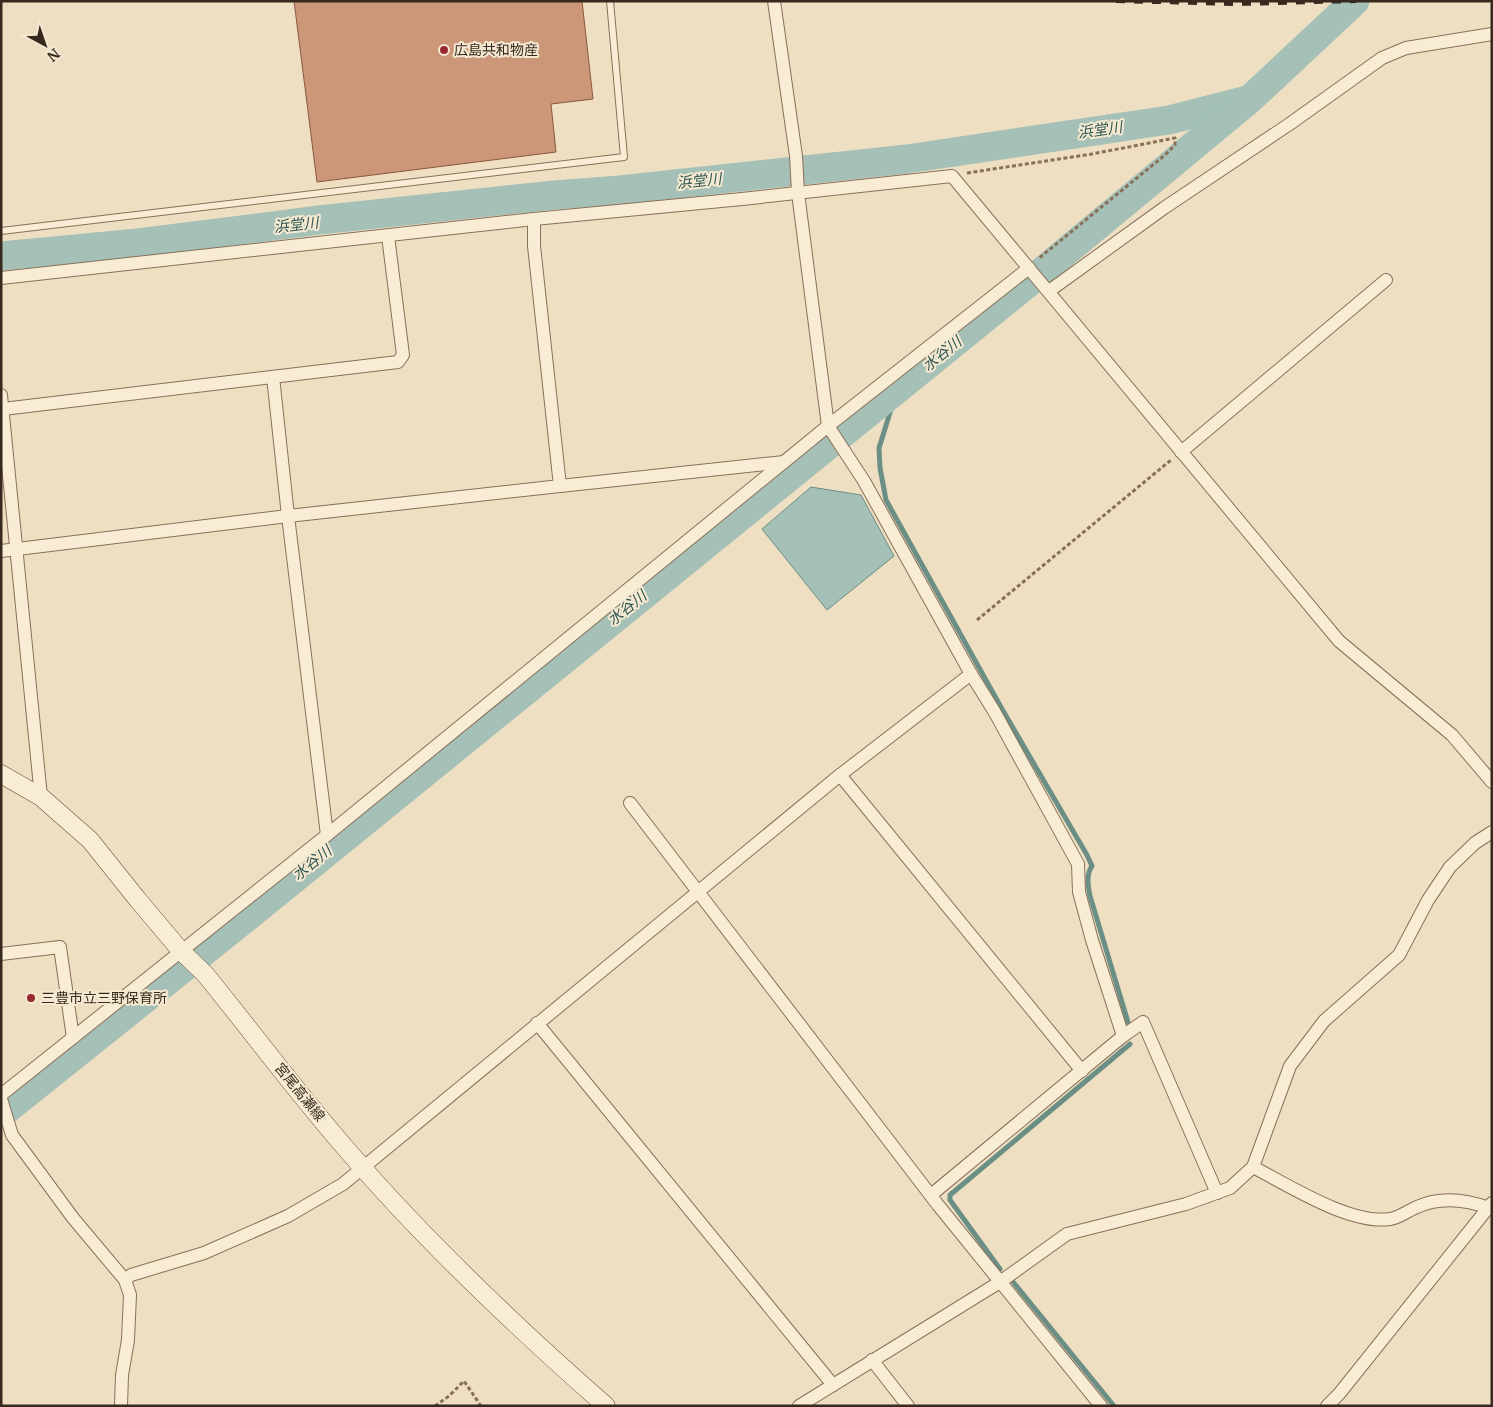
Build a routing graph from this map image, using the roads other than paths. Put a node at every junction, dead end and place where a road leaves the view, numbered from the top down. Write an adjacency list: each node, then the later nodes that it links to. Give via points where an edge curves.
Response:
1 (610, 1): 6 (lane, via 624,157)
2 (774, 1): 4 (street)
3 (1492, 34): 11 (street, via 1406,48 1382,58)
4 (798, 188): 5 (street); 8 (street, via 952,176); 15 (street)
5 (534, 219): 7 (street); 18 (street, via 534,246)
6 (1, 231)
7 (388, 236): 9 (street); 12 (street, via 403,356 398,362)
8 (1030, 269): 11 (street); 15 (street)
9 (1, 278)
10 (1386, 280): 16 (street)
11 (1047, 288): 16 (street)
12 (272, 377): 14 (street); 19 (street)
13 (1, 395): 14 (street)
14 (3, 409): 20 (street)
15 (830, 430): 17 (street); 22 (street, via 864,481)
16 (1181, 452): 25 (street, via 1339,641 1452,735)
17 (785, 462): 18 (street); 29 (street)
18 (560, 486): 19 (street)
19 (288, 516): 20 (street); 29 (street)
20 (17, 549): 21 (street); 26 (street)
21 (1, 551)
22 (971, 674): 24 (street); 34 (street, via 1078,864 1079,892)
23 (1, 774): 26 (main road, 宮尾高瀬線)
24 (840, 775): 30 (street); 36 (street)
25 (1492, 782)
26 (41, 797): 31 (main road, 宮尾高瀬線, via 90,840)
27 (630, 803): 30 (street)
28 (1492, 832): 38 (street, via 1450,867 1399,955 1324,1021 1290,1066)
29 (328, 836): 31 (street)
30 (698, 890): 33 (street); 41 (street)
31 (182, 951): 35 (street); 39 (main road, 宮尾高瀬線, via 205,974)
32 (1, 954): 35 (street, via 60,947)
33 (537, 1023): 39 (street); 46 (street)
34 (1123, 1036): 36 (street); 40 (street, via 1142,1022)
35 (73, 1038): 37 (street)
36 (1082, 1071): 41 (street)
37 (1, 1097): 43 (street, via 12,1135 73,1218)
38 (1253, 1167): 40 (street, via 1230,1188); 42 (street, via 1322,1203 1366,1219 1391,1219 1440,1200)
39 (363, 1168): 43 (street, via 343,1184 288,1216 204,1253 131,1275); 48 (main road, 宮尾高瀬線, via 496,1307)
40 (1217, 1193): 44 (street, via 1067,1234)
41 (931, 1195): 44 (street)
42 (1491, 1206): 52 (street)
43 (125, 1280): 47 (street, via 130,1295)
44 (1000, 1282): 45 (street); 51 (street)
45 (872, 1360): 46 (street); 50 (street)
46 (833, 1385): 49 (street)
47 (121, 1406)
48 (606, 1406)
49 (799, 1406)
50 (908, 1406)
51 (1101, 1406)
52 (1327, 1406)

